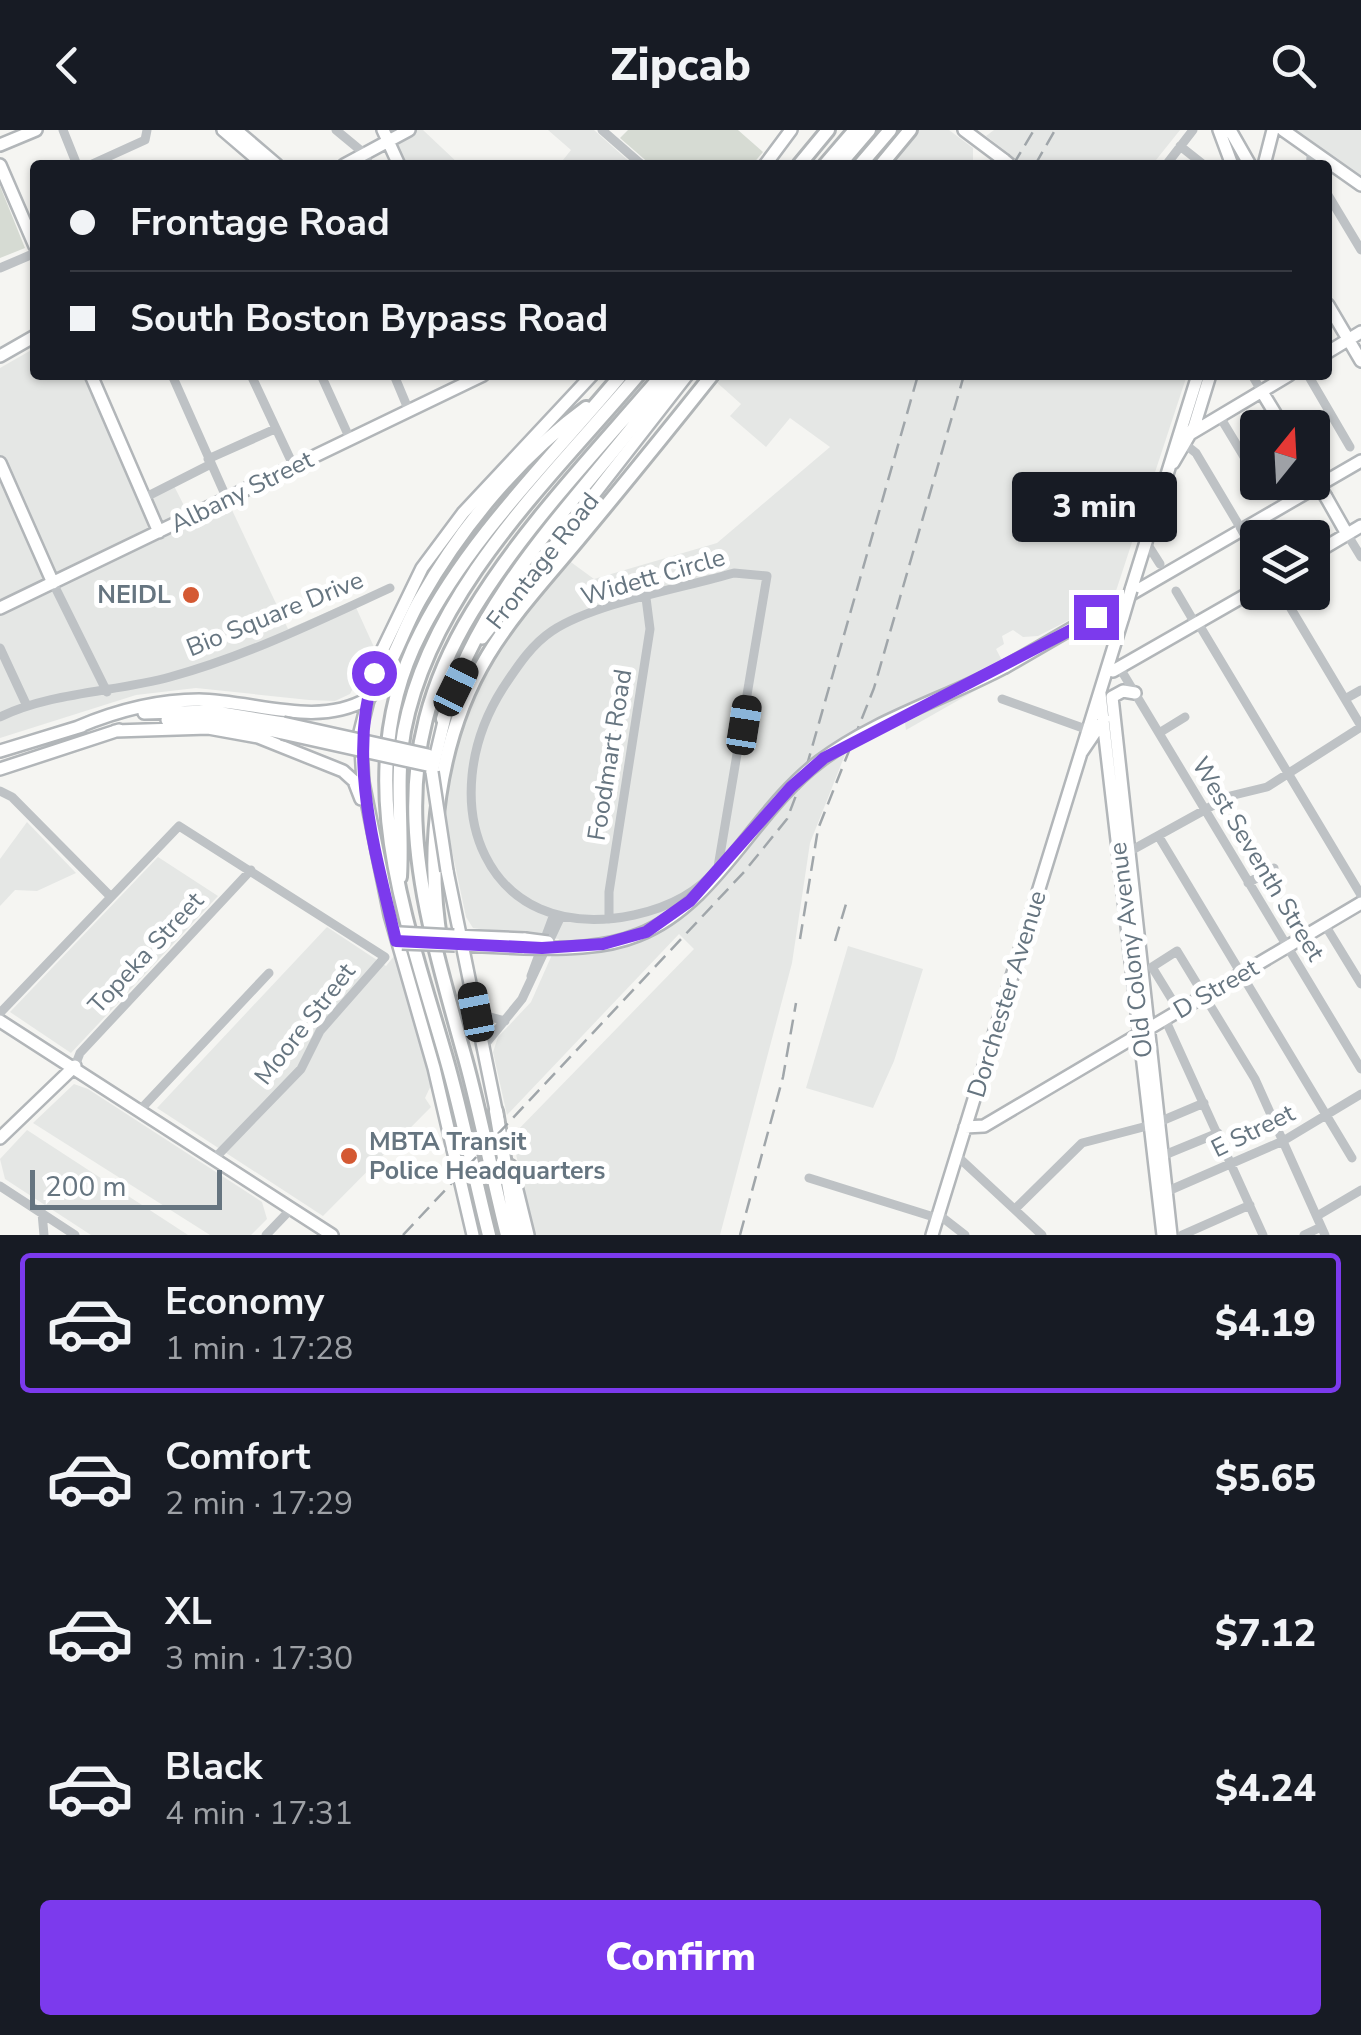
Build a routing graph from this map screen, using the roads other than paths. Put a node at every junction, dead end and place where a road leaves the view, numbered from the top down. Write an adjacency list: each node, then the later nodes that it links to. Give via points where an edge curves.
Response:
1 (36, 130): 24 (main road)
2 (63, 130): 28 (street)
3 (147, 130): 29 (street, via 144,140)
4 (223, 130): 30 (main road)
5 (236, 130): 31 (main road)
6 (336, 130): 32 (street)
7 (409, 130): 23 (main road)
8 (602, 130): 34 (street)
9 (816, 130): 36 (highway)
10 (828, 130): 37 (highway)
11 (844, 130): 38 (highway)
12 (854, 130): 39 (highway)
13 (868, 130): 40 (highway)
14 (892, 130): 41 (highway); 42 (highway)
15 (910, 130): 43 (highway)
16 (964, 130): 44 (main road)
17 (1193, 130): 25 (street)
18 (1219, 130): 47 (main road)
19 (1230, 130): 48 (main road)
20 (1273, 130): 27 (main road)
21 (1283, 130): 26 (main road)
22 (783, 133): 35 (main road)
23 (386, 136): 32 (main road); 33 (main road)
24 (0, 146)
25 (1180, 146): 45 (street); 46 (street)
26 (1312, 150): 49 (street); 50 (main road)
27 (1265, 159): 48 (main road)
28 (76, 160)
29 (101, 160)
30 (258, 160)
31 (271, 160)
32 (367, 160)
33 (397, 160)
34 (636, 160)
35 (767, 160)
36 (806, 160)
37 (808, 160)
38 (810, 160)
39 (829, 160)
40 (842, 160)
41 (865, 160)
42 (872, 160)
43 (885, 160)
44 (1003, 160)
45 (1170, 160)
46 (1198, 160)
47 (1230, 160)
48 (1247, 160)
49 (1311, 160)
50 (1326, 160)
51 (1332, 164): 53 (main road)
52 (0, 165): 55 (main road)
53 (1361, 185)
54 (1332, 202): 56 (street)
55 (30, 238)
56 (1361, 250)
57 (30, 253): 58 (street)
58 (0, 268)
59 (1332, 312): 62 (main road)
60 (1361, 332): 62 (main road)
61 (30, 339): 64 (main road)
62 (1348, 339): 63 (main road); 65 (main road)
63 (1332, 349)
64 (0, 356)
65 (1361, 361)
66 (93, 380): 102 (main road)
67 (174, 380): 99 (street)
68 (253, 380): 93 (street)
69 (323, 380): 95 (street)
70 (396, 380): 89 (street)
71 (473, 380): 89 (main road, Albany Street)
72 (587, 380): 128 (main road, via 436,548 395,620)
73 (617, 380): 87 (highway)
74 (634, 380): 156 (highway, via 491,552 429,654 402,744)
75 (643, 380): 126 (highway, via 488,570 446,640)
76 (658, 380): 126 (highway, via 492,582)
77 (669, 380): 134 (highway, via 489,614)
78 (683, 380): 134 (main road, Frontage Road, via 490,625)
79 (701, 380): 88 (highway)
80 (708, 380): 88 (highway)
81 (1197, 380): 94 (main road, Dorchester Avenue)
82 (1209, 380): 92 (main road)
83 (1255, 380): 86 (street)
84 (1281, 380): 86 (main road)
85 (1311, 380): 96 (street)
86 (1262, 392): 90 (main road); 91 (main road)
87 (604, 395): 128 (highway, via 543,446 463,532); 156 (highway, via 468,558 409,657 384,769)
88 (690, 402): 166 (highway, via 480,669 447,756 435,861)
89 (410, 410): 95 (main road, Albany Street)
90 (1273, 410)
91 (1220, 417): 92 (main road); 94 (main road); 97 (street)
92 (1197, 419): 94 (main road)
93 (275, 429): 99 (street); 101 (street)
94 (1186, 436): 106 (street, bridge); 109 (main road, Dorchester Avenue)
95 (350, 440): 101 (main road, Albany Street)
96 (1350, 447)
97 (1240, 451)
98 (1361, 461): 162 (main road, bridge, via 1005,667 824,758 663,923 620,941 567,946)
99 (209, 462): 102 (street); 103 (street)
100 (0, 463): 113 (main road)
101 (294, 466): 103 (main road, Albany Street)
102 (144, 498): 107 (main road)
103 (227, 499): 107 (main road, Albany Street)
104 (1328, 500): 108 (main road, bridge)
105 (1361, 526): 108 (main road)
106 (1240, 527)
107 (159, 532): 113 (main road, Albany Street)
108 (1347, 534): 110 (main road); 111 (street)
109 (1146, 542): 112 (street); 122 (main road, Dorchester Avenue, bridge, via 1114,644)
110 (1330, 544)
111 (1361, 557)
112 (1160, 564)
113 (53, 583): 118 (main road, Albany Street); 124 (street)
114 (390, 588): 124 (street, Bio Square Drive, via 246,652)
115 (1176, 592): 120 (street)
116 (646, 598): 158 (street, Widett Circle, via 568,622 545,636 517,667 478,740 469,792 478,845 508,887); 159 (street, Foodmart Road, via 650,624); 159 (street, Widett Circle, via 737,572 767,576 720,862 675,901)
117 (1240, 598): 120 (main road)
118 (0, 608)
119 (1292, 610): 130 (street)
120 (1196, 624): 122 (main road); 145 (street)
121 (0, 648): 131 (street)
122 (1113, 669): 125 (street, West Seventh Street); 127 (main road, Dorchester Avenue); 135 (main road, Old Colony Avenue, via 1100,699); 139 (main road, Dorchester Avenue)
123 (1361, 690): 130 (street)
124 (107, 692): 131 (street, Bio Square Drive)
125 (1135, 693): 127 (main road); 141 (street, West Seventh Street)
126 (432, 694): 166 (highway, via 415,759 412,820)
127 (1112, 697): 135 (main road, Dorchester Avenue); 150 (main road, Old Colony Avenue)
128 (367, 699): 136 (main road, via 323,714 171,702); 149 (main road, via 360,752)
129 (1002, 699): 139 (street)
130 (1345, 699): 137 (street)
131 (26, 704): 132 (street, Bio Square Drive)
132 (0, 716)
133 (1185, 717): 141 (street)
134 (444, 719): 143 (main road, Frontage Road)
135 (1103, 721): 139 (main road, Dorchester Avenue); 150 (main road, Old Colony Avenue)
136 (78, 727): 138 (main road, via 182,710); 142 (main road)
137 (1361, 727): 145 (street)
138 (283, 728): 140 (main road, via 200,719); 143 (main road, bridge)
139 (1091, 730): 187 (main road, Dorchester Avenue)
140 (115, 731): 144 (main road); 149 (main road, via 228,730 343,771 354,781)
141 (1159, 734): 147 (street, West Seventh Street)
142 (0, 751)
143 (431, 763): 162 (main road, Frontage Road, bridge)
144 (0, 770)
145 (1288, 774): 147 (street); 154 (street)
146 (0, 791): 155 (street)
147 (1205, 810): 148 (street); 153 (street, West Seventh Street)
148 (1159, 837): 150 (street); 165 (street)
149 (377, 844): 161 (main road)
150 (1124, 855): 175 (main road, Old Colony Avenue)
151 (1274, 868): 153 (street)
152 (252, 870): 155 (street, via 179,826); 178 (street, Topeka Street, via 80,1053); 193 (street, Moore Street, via 386,957 320,1031 302,1069)
153 (1248, 883): 163 (street, West Seventh Street)
154 (1361, 895)
155 (110, 896): 171 (street)
156 (399, 896): 212 (highway)
157 (1361, 904): 160 (main road, D Street)
158 (558, 915): 159 (street, Widett Circle); 174 (street)
159 (609, 918)
160 (1325, 925): 163 (main road, D Street); 167 (street)
161 (398, 938): 162 (main road, bridge); 211 (main road)
162 (458, 940): 170 (main road, Frontage Road)
163 (1287, 948): 165 (main road, D Street); 179 (street, West Seventh Street)
164 (270, 973): 183 (street)
165 (1242, 974): 168 (main road, D Street); 185 (street)
166 (443, 982): 213 (highway)
167 (1361, 984)
168 (1205, 996): 169 (main road, D Street); 169 (street, via 1177,951 1152,967); 190 (street)
169 (1179, 1011): 172 (main road, D Street)
170 (476, 1012): 174 (street); 176 (main road, Frontage Road)
171 (0, 1013)
172 (1165, 1019): 175 (main road, D Street); 182 (street)
173 (0, 1021): 177 (main road)
174 (505, 1021): 176 (street)
175 (1144, 1031): 186 (main road, Old Colony Avenue); 187 (main road, D Street, via 984,1126)
176 (483, 1047): 184 (main road, Frontage Road)
177 (49, 1050): 178 (main road); 180 (main road, via 58,1062)
178 (75, 1066): 180 (main road); 183 (main road)
179 (1361, 1070)
180 (55, 1087): 189 (main road)
181 (1361, 1094): 185 (street, E Street)
182 (1204, 1104): 186 (street); 188 (street)
183 (140, 1110): 193 (main road)
184 (496, 1111): 214 (highway); 215 (main road, Frontage Road)
185 (1326, 1115): 190 (street, E Street); 194 (street)
186 (1155, 1124): 192 (main road, Old Colony Avenue); 199 (main road, Old Colony Avenue); 202 (street, via 1082,1143)
187 (965, 1127): 191 (main road, Dorchester Avenue)
188 (1218, 1133): 192 (street); 195 (street)
189 (0, 1138)
190 (1284, 1142): 195 (street, E Street); 205 (street)
191 (956, 1155): 202 (street); 204 (main road, Dorchester Avenue)
192 (1162, 1156): 199 (main road, Old Colony Avenue)
193 (214, 1158): 201 (main road)
194 (1352, 1158)
195 (1232, 1165): 199 (street, E Street); 200 (street)
196 (809, 1178): 204 (street)
197 (0, 1186): 203 (street)
198 (1361, 1190): 205 (street)
199 (1163, 1194): 219 (main road, Old Colony Avenue); 220 (main road, Old Colony Avenue)
200 (1250, 1205): 206 (street); 221 (street)
201 (292, 1208): 209 (street); 210 (main road)
202 (1015, 1209): 218 (street)
203 (42, 1213): 207 (street); 208 (street)
204 (938, 1216): 216 (main road, Dorchester Avenue); 217 (street)
205 (1321, 1226): 222 (street)
206 (1260, 1234)
207 (44, 1235)
208 (76, 1235)
209 (266, 1235)
210 (332, 1235)
211 (473, 1235)
212 (489, 1235)
213 (507, 1235)
214 (517, 1235)
215 (528, 1235)
216 (932, 1235)
217 (966, 1235)
218 (1042, 1235)
219 (1163, 1235)
220 (1171, 1235)
221 (1182, 1235)
222 (1304, 1235)

